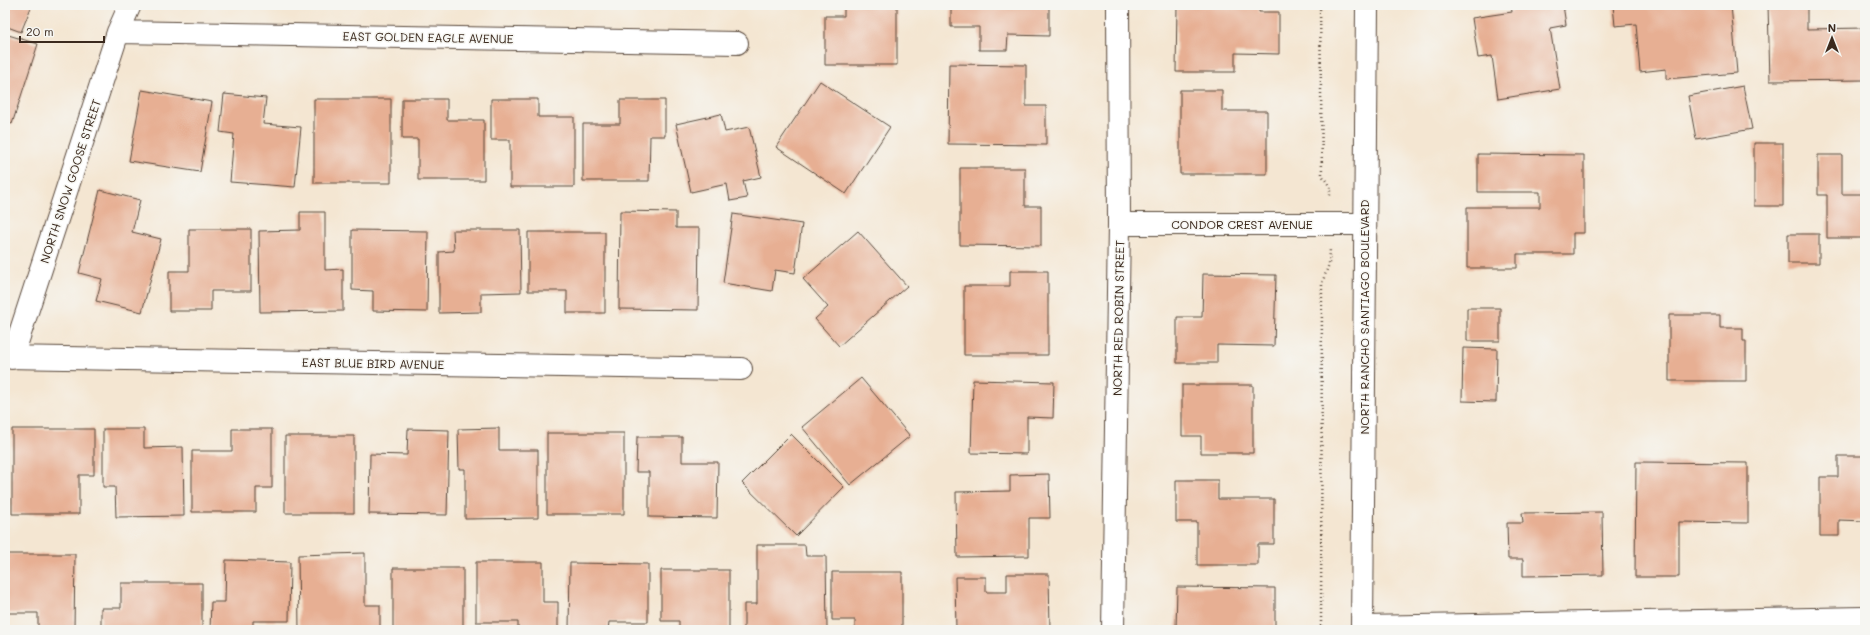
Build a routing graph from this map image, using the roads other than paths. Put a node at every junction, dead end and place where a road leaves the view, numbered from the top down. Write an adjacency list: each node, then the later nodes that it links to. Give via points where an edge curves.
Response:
1 (130, 5): 4 (street, NORTH SNOW GOOSE STREET)
2 (1118, 5): 6 (street, NORTH RED ROBIN STREET)
3 (1367, 5): 7 (street, NORTH RANCHO SANTIAGO BOULEVARD)
4 (118, 32): 5 (street, EAST GOLDEN EAGLE AVENUE); 8 (street, NORTH SNOW GOOSE STREET)
5 (737, 43)
6 (1119, 224): 7 (street, CONDOR CREST AVENUE); 12 (street, NORTH RED ROBIN STREET)
7 (1365, 224): 11 (street, NORTH RANCHO SANTIAGO BOULEVARD)
8 (8, 358): 9 (street, EAST BLUE BIRD AVENUE)
9 (741, 369)
10 (1865, 618): 11 (street)
11 (1362, 629)
12 (1113, 630)

